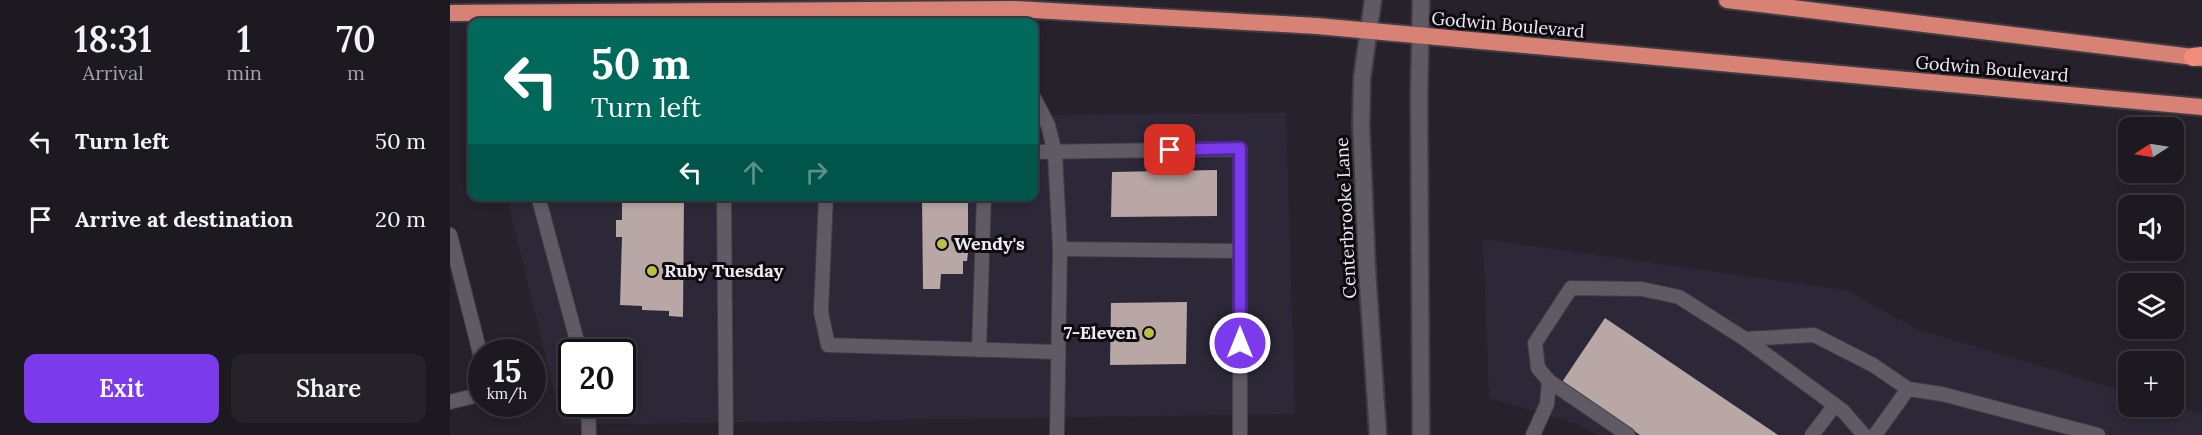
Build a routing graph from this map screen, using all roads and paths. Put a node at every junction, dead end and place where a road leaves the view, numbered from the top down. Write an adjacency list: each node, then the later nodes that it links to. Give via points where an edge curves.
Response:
1 (1373, 0): 8 (street, Centerbrooke Lane)
2 (1421, 0): 9 (street)
3 (1727, 0): 10 (highway, Godwin Boulevard)
4 (959, 9): 6 (highway, Godwin Boulevard); 7 (lane); 8 (highway, Godwin Boulevard, via 1192,17)
5 (450, 14): 6 (highway, Godwin Boulevard)
6 (509, 18)
7 (969, 18)
8 (1369, 31): 9 (highway, Godwin Boulevard); 38 (street, Centerbrooke Lane, via 1361,125)
9 (1420, 36): 12 (highway, Godwin Boulevard); 39 (street)
10 (2199, 57)
11 (1038, 106): 14 (lane, via 1048,125)
12 (2202, 106)
13 (1038, 152): 14 (lane)
14 (1055, 153): 20 (lane); 21 (lane, via 1240,148)
15 (539, 201): 23 (lane)
16 (724, 201): 35 (lane)
17 (826, 201): 25 (lane, via 821,312 828,345)
18 (984, 201): 25 (lane)
19 (450, 236): 22 (lane)
20 (1060, 249): 21 (lane); 26 (lane)
21 (1239, 251): 37 (lane)
22 (476, 339)
23 (576, 339)
24 (1745, 339): 27 (lane, via 1679,297 1642,289 1571,288 1535,343 1538,368); 28 (lane, via 1814,335 1873,365); 31 (lane)
25 (979, 350): 26 (lane)
26 (1057, 352): 36 (lane)
27 (1550, 381): 40 (lane, via 1547,404); 41 (lane)
28 (1908, 389): 33 (lane, via 1942,394); 44 (lane)
29 (468, 398): 30 (lane)
30 (450, 402)
31 (1835, 405): 42 (lane); 43 (lane)
32 (588, 417): 34 (lane)
33 (2070, 432): 45 (lane)
34 (589, 435)
35 (726, 435)
36 (1057, 435)
37 (1240, 435)
38 (1378, 435)
39 (1421, 435)
40 (1533, 435)
41 (1628, 435)
42 (1812, 435)
43 (1864, 435)
44 (1875, 435)
45 (2097, 435)

